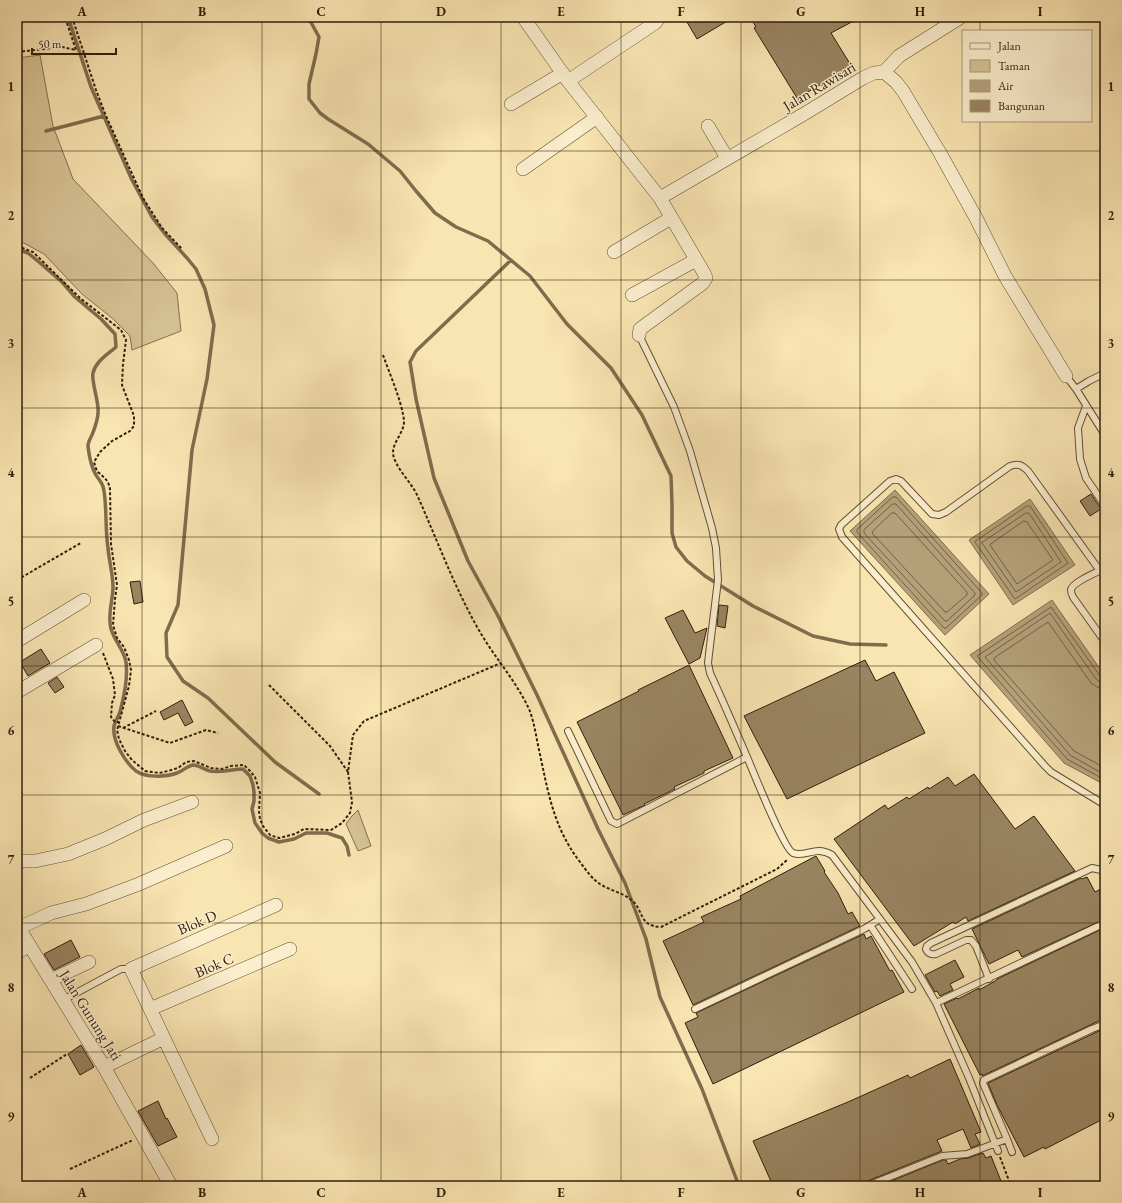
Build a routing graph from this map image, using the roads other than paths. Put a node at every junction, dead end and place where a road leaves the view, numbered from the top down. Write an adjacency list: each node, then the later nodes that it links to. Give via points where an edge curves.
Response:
1 (523, 17): 5 (street)
2 (658, 17): 5 (street, via 655,23)
3 (961, 17): 4 (street, via 899,56)
4 (884, 72): 9 (street, Jalan Rawisari, via 861,74 804,114); 18 (street, via 903,91 969,205 1004,276)
5 (565, 77): 6 (street); 7 (street)
6 (511, 104)
7 (597, 117): 10 (street); 11 (street)
8 (708, 126): 9 (street)
9 (727, 158): 11 (street, Jalan Rawisari)
10 (523, 169)
11 (660, 198): 12 (street)
12 (671, 218): 13 (street); 14 (street)
13 (614, 252)
14 (696, 260): 15 (street); 16 (street, via 706,278 703,283 647,323 640,329)
15 (632, 295)
16 (639, 335): 30 (lane, via 674,407 690,451 713,535 718,580 708,663)
17 (1105, 373): 19 (lane)
18 (1066, 376): 19 (lane)
19 (1076, 388): 20 (lane)
20 (1086, 406): 21 (lane); 22 (lane, via 1078,428 1080,458 1086,478)
21 (1105, 435)
22 (1105, 506)
23 (1102, 570): 26 (lane, via 1073,586 1071,591); 32 (lane, via 1028,471 1017,464 1010,466 939,515 932,514 901,481 890,481 841,524 839,529 842,537 1045,766)
24 (84, 600): 25 (street)
25 (17, 641)
26 (1105, 642)
27 (96, 645): 28 (street)
28 (17, 692)
29 (568, 731): 30 (lane, via 611,821 617,824)
30 (747, 757): 37 (lane, via 789,849 793,853 802,854 822,851 832,856)
31 (192, 802): 34 (street, via 68,854)
32 (1105, 805)
33 (226, 846): 40 (street, via 139,884 86,904 56,911)
34 (17, 864)
35 (1105, 874): 46 (lane, via 1092,868 927,946 928,953 932,955 971,940 976,946)
36 (276, 905): 45 (street, Blok D)
37 (880, 919): 39 (lane); 50 (lane, via 912,962)
38 (1105, 923): 46 (lane)
39 (870, 925): 48 (lane); 51 (lane)
40 (18, 927): 41 (street, Jalan Gunung Jati)
41 (29, 946): 43 (street); 47 (street, Jalan Gunung Jati)
42 (290, 949): 52 (street, Blok C)
43 (17, 952)
44 (88, 962): 47 (street)
45 (131, 969): 49 (lane, via 121,969); 52 (street)
46 (989, 979): 50 (lane)
47 (51, 980): 49 (street, Jalan Gunung Jati)
48 (912, 989)
49 (63, 1000): 55 (street, Jalan Gunung Jati)
50 (936, 1003): 58 (lane, via 970,1078)
51 (695, 1009)
52 (150, 1010): 54 (street)
53 (1105, 1024): 57 (lane, via 984,1080 983,1083)
54 (164, 1038): 55 (street); 56 (street)
55 (104, 1067): 61 (street, Jalan Gunung Jati)
56 (212, 1139)
57 (1007, 1139): 58 (lane); 60 (lane)
58 (995, 1144): 59 (lane); 62 (lane, via 967,1154 942,1156)
59 (998, 1151)
60 (1012, 1152)
61 (171, 1186)
62 (867, 1186)

